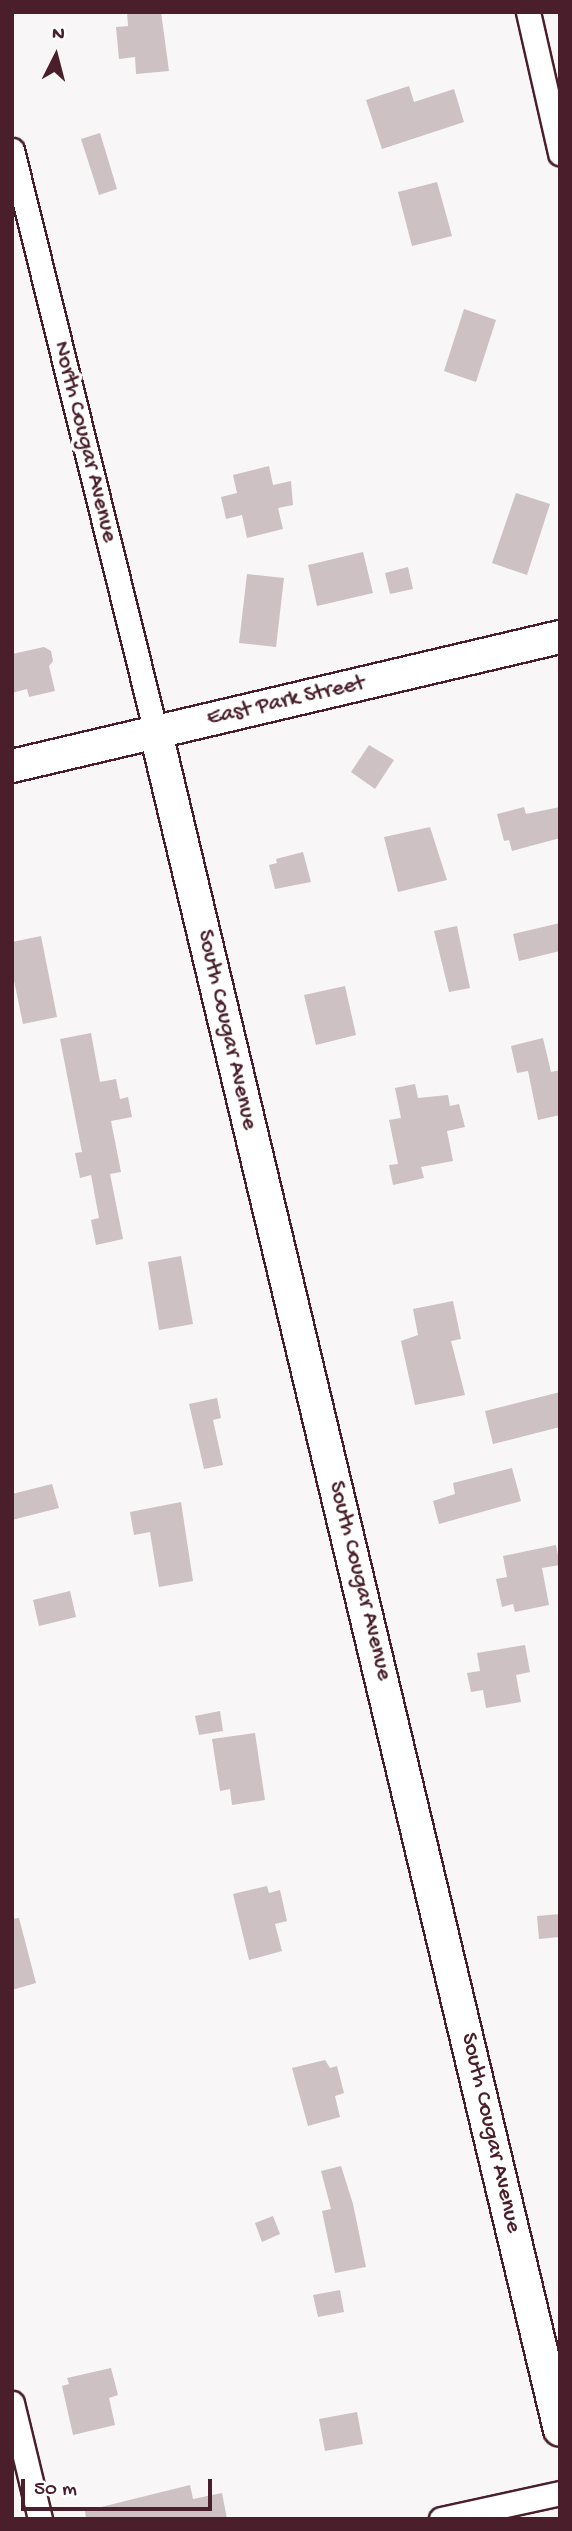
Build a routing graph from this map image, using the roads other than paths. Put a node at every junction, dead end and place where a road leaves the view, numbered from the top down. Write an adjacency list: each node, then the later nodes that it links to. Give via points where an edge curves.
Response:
1 (528, 12): 3 (street)
2 (12, 150): 5 (street, North Cougar Avenue)
3 (560, 153)
4 (560, 637): 5 (street, East Park Street)
5 (156, 733): 6 (street, East Park Street); 8 (street, South Cougar Avenue)
6 (12, 766)
7 (12, 2403): 10 (street)
8 (560, 2430)
9 (560, 2493): 11 (street)
10 (40, 2519)
11 (441, 2519)

